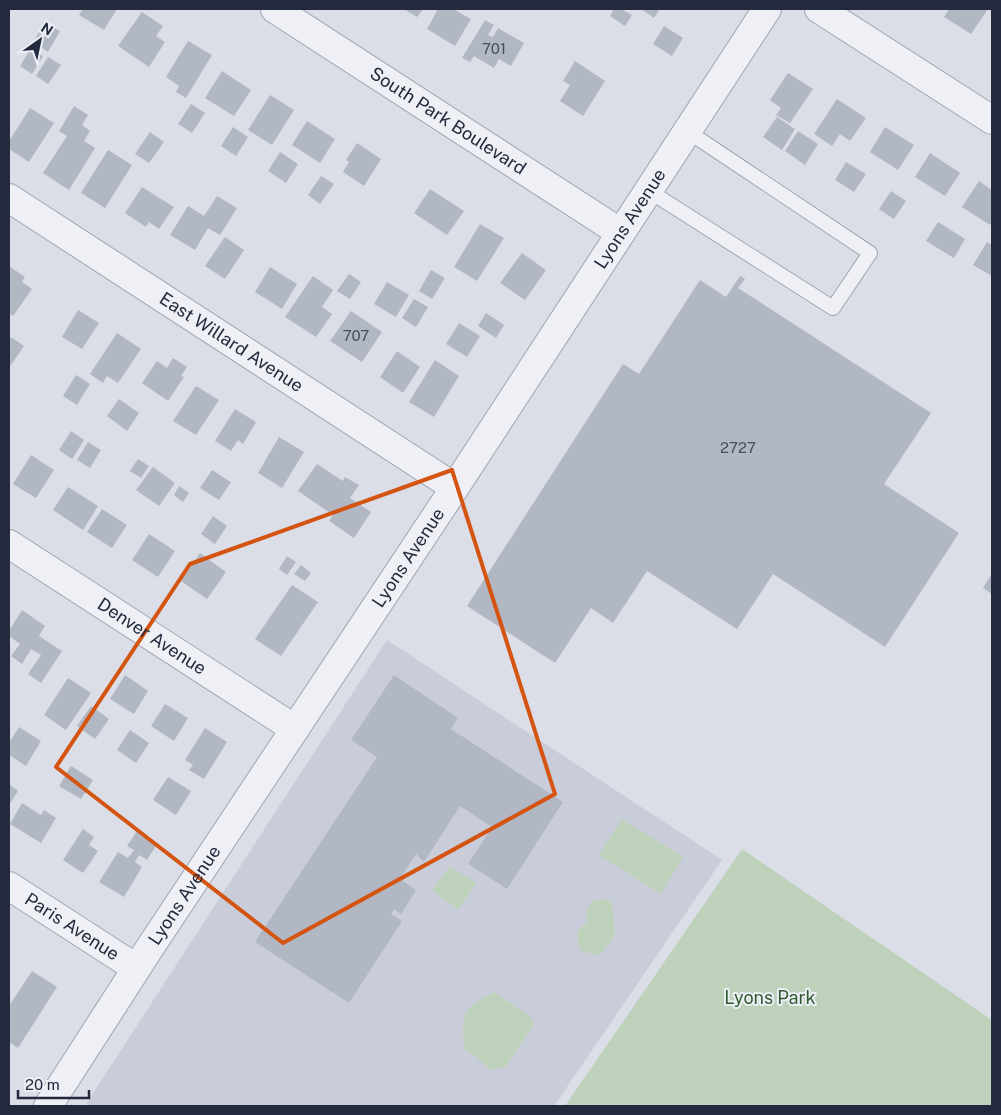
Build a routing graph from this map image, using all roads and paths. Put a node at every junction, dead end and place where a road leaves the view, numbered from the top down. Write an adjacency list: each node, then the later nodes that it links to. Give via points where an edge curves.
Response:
1 (275, 9): 8 (street, South Park Boulevard)
2 (767, 9): 5 (street, Lyons Avenue)
3 (819, 9): 4 (street)
4 (992, 120)
5 (688, 131): 6 (street, Lyons Avenue); 6 (lane, via 870,253 833,308)
6 (649, 191): 8 (street, Lyons Avenue)
7 (9, 198): 9 (street, East Willard Avenue)
8 (621, 233): 9 (street, Lyons Avenue)
9 (454, 487): 11 (street, Lyons Avenue)
10 (9, 544): 11 (street, Denver Avenue)
11 (295, 729): 13 (street, Lyons Avenue)
12 (9, 886): 13 (street, Paris Avenue)
13 (136, 968): 14 (street, Lyons Avenue)
14 (48, 1106)

